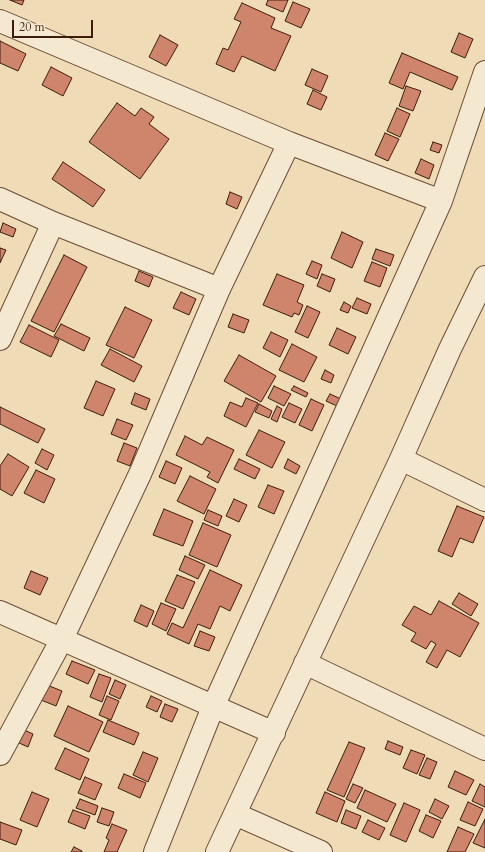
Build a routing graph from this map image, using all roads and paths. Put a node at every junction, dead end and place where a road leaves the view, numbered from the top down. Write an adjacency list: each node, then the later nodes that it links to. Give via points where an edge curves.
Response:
1 (0, 21): 3 (street)
2 (485, 72): 5 (street)
3 (289, 143): 5 (street); 8 (street)
4 (0, 200): 6 (street)
5 (441, 202): 15 (street)
6 (53, 223): 8 (street); 9 (street)
7 (485, 277): 10 (street)
8 (219, 289): 13 (street, via 140,474)
9 (0, 339)
10 (401, 460): 11 (street); 14 (street)
11 (485, 500)
12 (0, 612): 13 (street)
13 (62, 639): 15 (street); 18 (street)
14 (305, 663): 16 (street); 17 (street)
15 (213, 707): 16 (street); 20 (street)
16 (274, 733): 19 (street)
17 (485, 749)
18 (0, 754)
19 (235, 814): 21 (street); 22 (street)
20 (155, 852)
21 (217, 852)
22 (320, 852)

